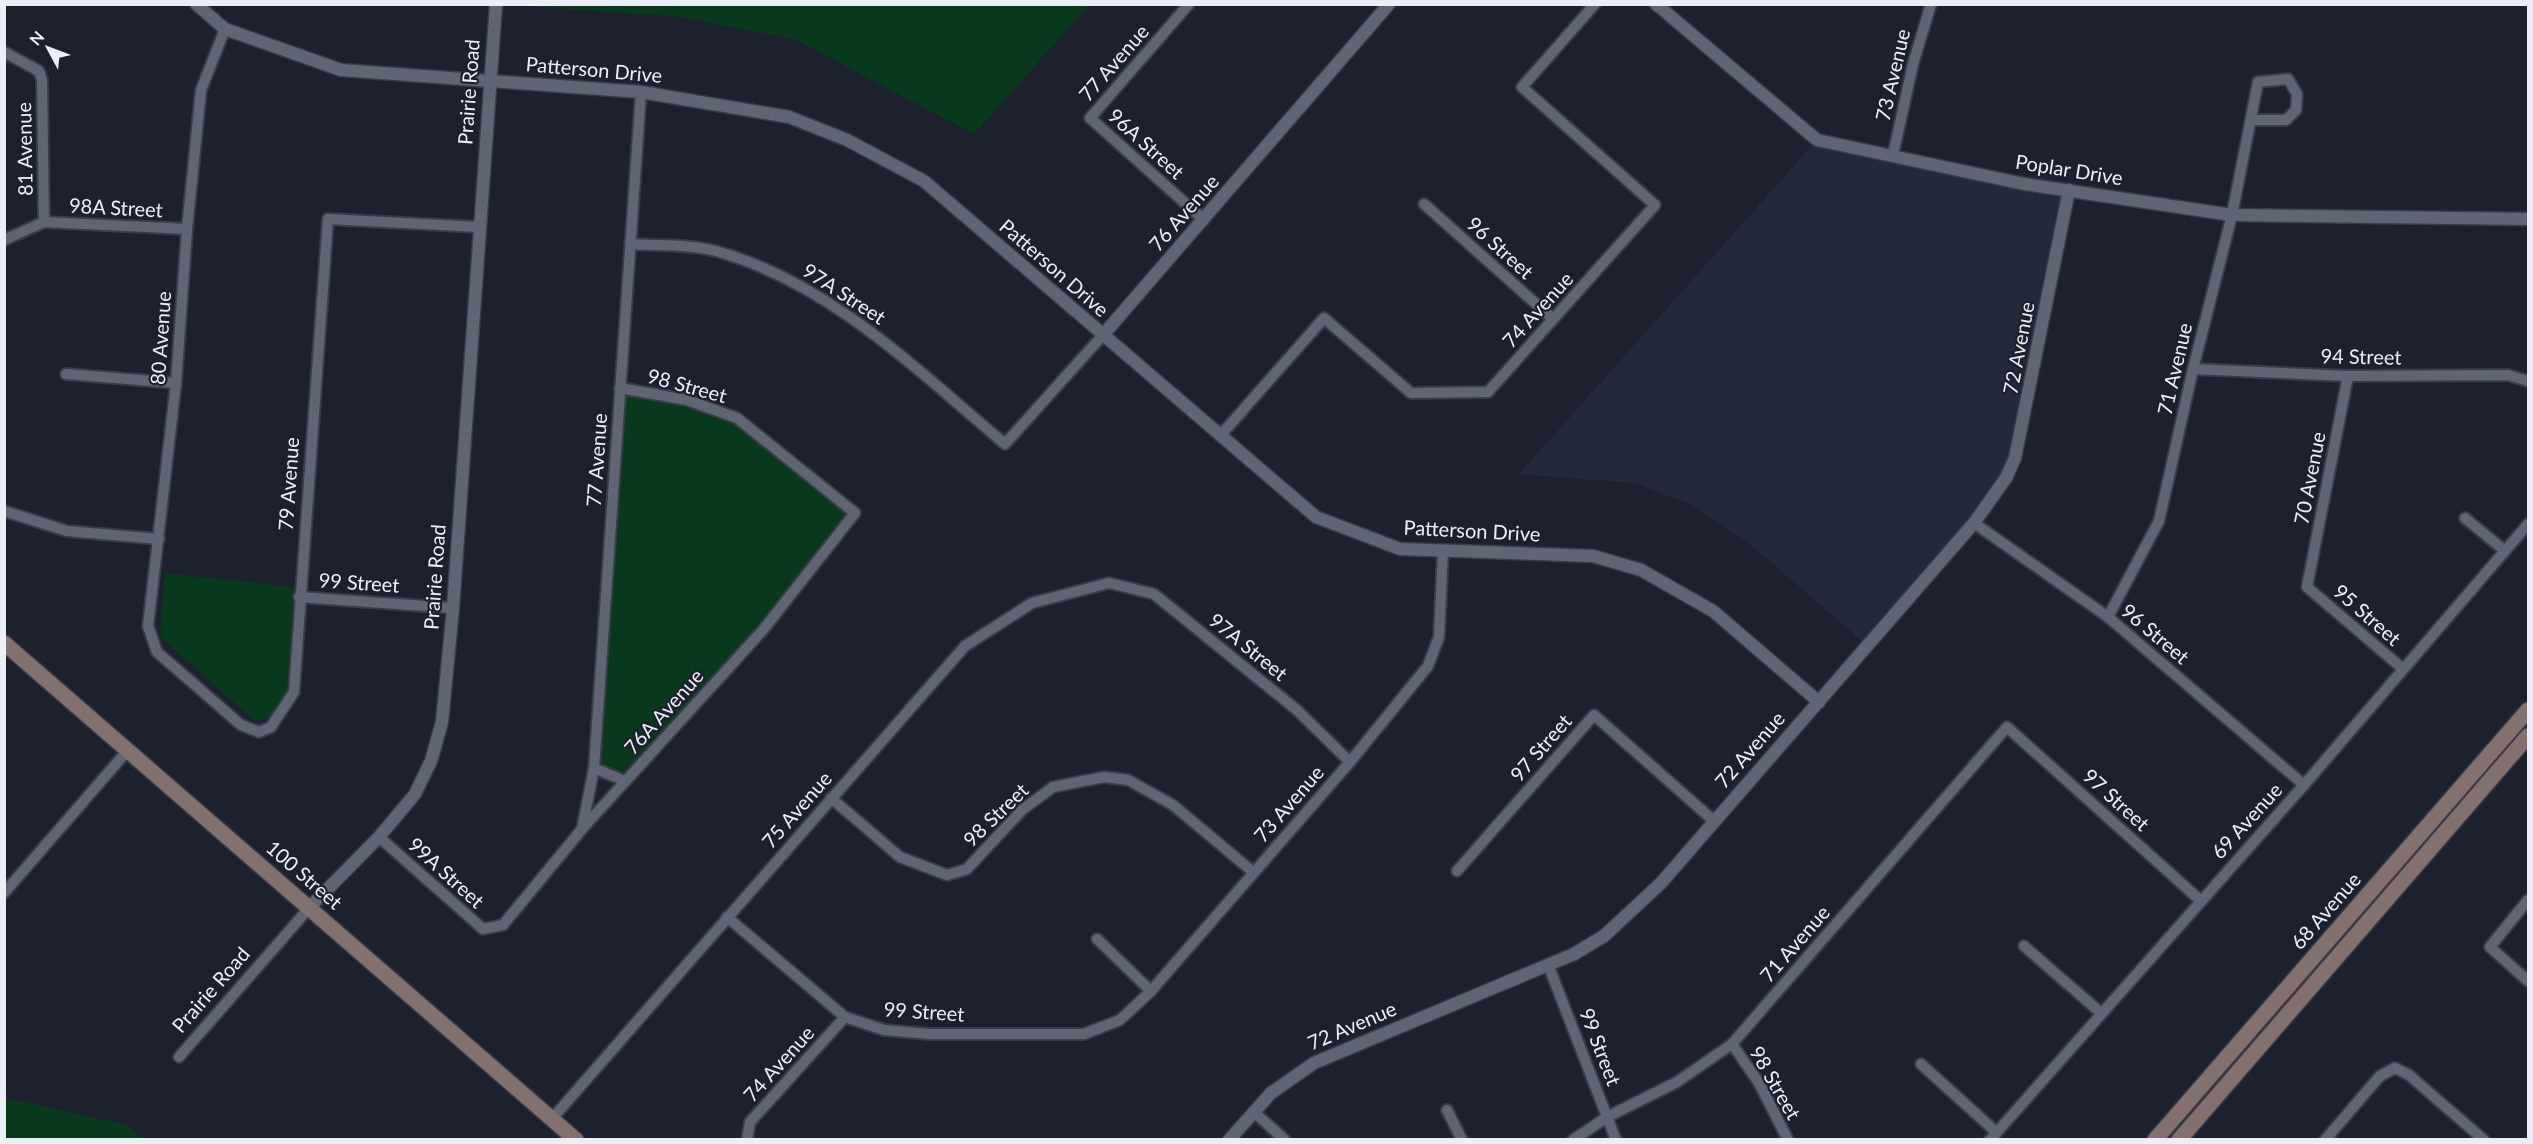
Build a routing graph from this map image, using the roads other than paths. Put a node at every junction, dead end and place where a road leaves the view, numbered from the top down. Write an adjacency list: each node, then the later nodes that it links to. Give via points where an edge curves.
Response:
1 (196, 4): 8 (street, Patterson Drive)
2 (496, 4): 10 (street, Prairie Road)
3 (1189, 4): 12 (street, 77 Avenue)
4 (1389, 4): 19 (street, 76 Avenue)
5 (1594, 4): 25 (street, 74 Avenue, via 1522,87 1655,205)
6 (1656, 4): 14 (street, Poplar Drive, via 1817,141)
7 (1931, 4): 14 (street, 73 Avenue)
8 (225, 29): 10 (street, Patterson Drive, via 341,70); 22 (street, 80 Avenue, via 201,90)
9 (4, 52): 20 (street, 81 Avenue, via 39,71 42,80)
10 (489, 81): 11 (street, Patterson Drive); 21 (street, Prairie Road)
11 (641, 92): 24 (street, 77 Avenue); 26 (street, Patterson Drive, via 789,117 847,140 924,181)
12 (1090, 118): 19 (street, 96A Street)
13 (2253, 120): 13 (street, 71 Avenue, via 2286,120 2296,110 2297,93 2288,80 2258,82); 17 (street, 71 Avenue)
14 (1893, 155): 15 (street, Poplar Drive)
15 (2069, 190): 17 (street, Poplar Drive); 38 (street, 72 Avenue, via 2015,458 2001,486)
16 (1424, 204): 25 (street, 96 Street)
17 (2232, 215): 18 (street, Poplar Drive); 27 (street, 71 Avenue)
18 (2529, 219)
19 (1204, 220): 26 (street, 76 Avenue)
20 (44, 222): 22 (street, 98A Street); 23 (street, 81 Avenue)
21 (478, 227): 45 (street, 79 Avenue, via 328,219); 46 (street, Prairie Road)
22 (187, 229): 31 (street, 80 Avenue)
23 (4, 240)
24 (630, 244): 32 (street, 77 Avenue); 34 (street, 97A Street, via 714,250 782,275 862,325)
25 (1552, 319): 33 (street, 74 Avenue, via 1488,392 1410,393 1324,318)
26 (1103, 335): 33 (street, Patterson Drive); 34 (street, 76 Avenue)
27 (2193, 369): 29 (street, 94 Street); 47 (street, 71 Avenue, via 2159,521)
28 (66, 375): 31 (street)
29 (2348, 376): 30 (street, 94 Street, via 2508,375); 44 (street, 70 Avenue)
30 (2529, 381)
31 (176, 383): 40 (street, 80 Avenue)
32 (620, 388): 36 (street, 98 Street, via 687,400 737,418); 57 (street, 77 Avenue)
33 (1220, 436): 41 (street, Patterson Drive, via 1316,517 1400,549)
34 (1005, 444)
35 (4, 511): 40 (street, via 67,531)
36 (855, 513): 58 (street, 76A Avenue, via 763,630)
37 (2465, 518): 42 (street)
38 (1974, 523): 47 (street, 96 Street); 50 (street, 72 Avenue)
39 (2529, 524): 42 (street, 69 Avenue)
40 (159, 539): 53 (street, 80 Avenue, via 148,626 157,652 241,725)
41 (1443, 551): 50 (street, Patterson Drive, via 1593,556 1641,570 1713,611); 56 (street, 73 Avenue, via 1439,637 1428,666)
42 (2505, 551): 49 (street, 69 Avenue)
43 (1109, 583): 56 (street, 97A Street, via 1154,594 1297,710); 60 (street, 75 Avenue, via 1032,603 965,646)
44 (2307, 587): 49 (street, 95 Street)
45 (299, 597): 46 (street, 99 Street); 53 (street, 79 Avenue, via 294,692 271,727)
46 (453, 608): 63 (street, Prairie Road, via 442,722 431,761 415,794)
47 (2108, 617): 59 (street, 96 Street)
48 (4, 643): 55 (main road, 100 Street)
49 (2403, 669): 59 (street, 69 Avenue)
50 (1819, 702): 61 (street, 72 Avenue)
51 (2529, 710): 96 (main road, 68 Avenue)
52 (2007, 727): 67 (street, 97 Street); 80 (street, 71 Avenue)
53 (254, 730)
54 (2529, 736): 97 (main road, 68 Avenue)
55 (128, 750): 66 (street); 69 (main road, 100 Street)
56 (1350, 762): 65 (street, 73 Avenue)
57 (594, 768): 58 (street); 62 (street, 77 Avenue)
58 (625, 781): 62 (street, 76A Avenue)
59 (2304, 785): 67 (street, 69 Avenue)
60 (831, 798): 65 (street, 98 Street, via 900,857 947,875 967,869 1022,810 1053,787 1104,777 1128,780 1173,805); 70 (street, 75 Avenue)
61 (1714, 821): 64 (street, 97 Street, via 1594,715); 74 (street, 72 Avenue, via 1639,906 1604,936)
62 (582, 829): 71 (street, 76A Avenue, via 503,925)
63 (379, 837): 69 (street, Prairie Road); 71 (street, 99A Street, via 483,929)
64 (1457, 871)
65 (1253, 872): 76 (street, 73 Avenue)
66 (4, 893)
67 (2200, 900): 77 (street, 69 Avenue)
68 (2529, 900): 75 (street, via 2490,947)
69 (310, 907): 81 (street, Prairie Road); 86 (main road, 100 Street)
70 (727, 917): 78 (street, 99 Street); 86 (street, 75 Avenue)
71 (492, 927)
72 (1097, 939): 76 (street)
73 (2024, 946): 77 (street)
74 (1549, 967): 84 (street, 72 Avenue, via 1314,1062 1271,1093); 85 (street, 99 Street)
75 (2529, 981)
76 (1151, 991): 79 (street, 73 Avenue, via 1120,1020)
77 (2101, 1013): 87 (street, 69 Avenue)
78 (845, 1017): 79 (street, 99 Street, via 884,1030 929,1034); 88 (street, 74 Avenue, via 750,1122)
79 (1084, 1034)
80 (1732, 1044): 85 (street, 71 Avenue, via 1677,1082); 95 (street, 98 Street, via 1759,1083)
81 (179, 1057)
82 (1921, 1064): 87 (street)
83 (1447, 1110): 92 (street)
84 (1254, 1112): 90 (street, 72 Avenue); 91 (street)
85 (1607, 1117): 93 (street, 71 Avenue); 94 (street, 99 Street)
86 (551, 1119): 89 (main road, 100 Street)
87 (1993, 1136)
88 (747, 1139)
89 (576, 1140)
90 (1229, 1140)
91 (1285, 1140)
92 (1462, 1140)
93 (1573, 1140)
94 (1616, 1140)
95 (1788, 1140)
96 (2155, 1140)
97 (2179, 1140)
98 (2325, 1140): 99 (street, via 2380,1076 2395,1068 2409,1075)
99 (2484, 1140)

